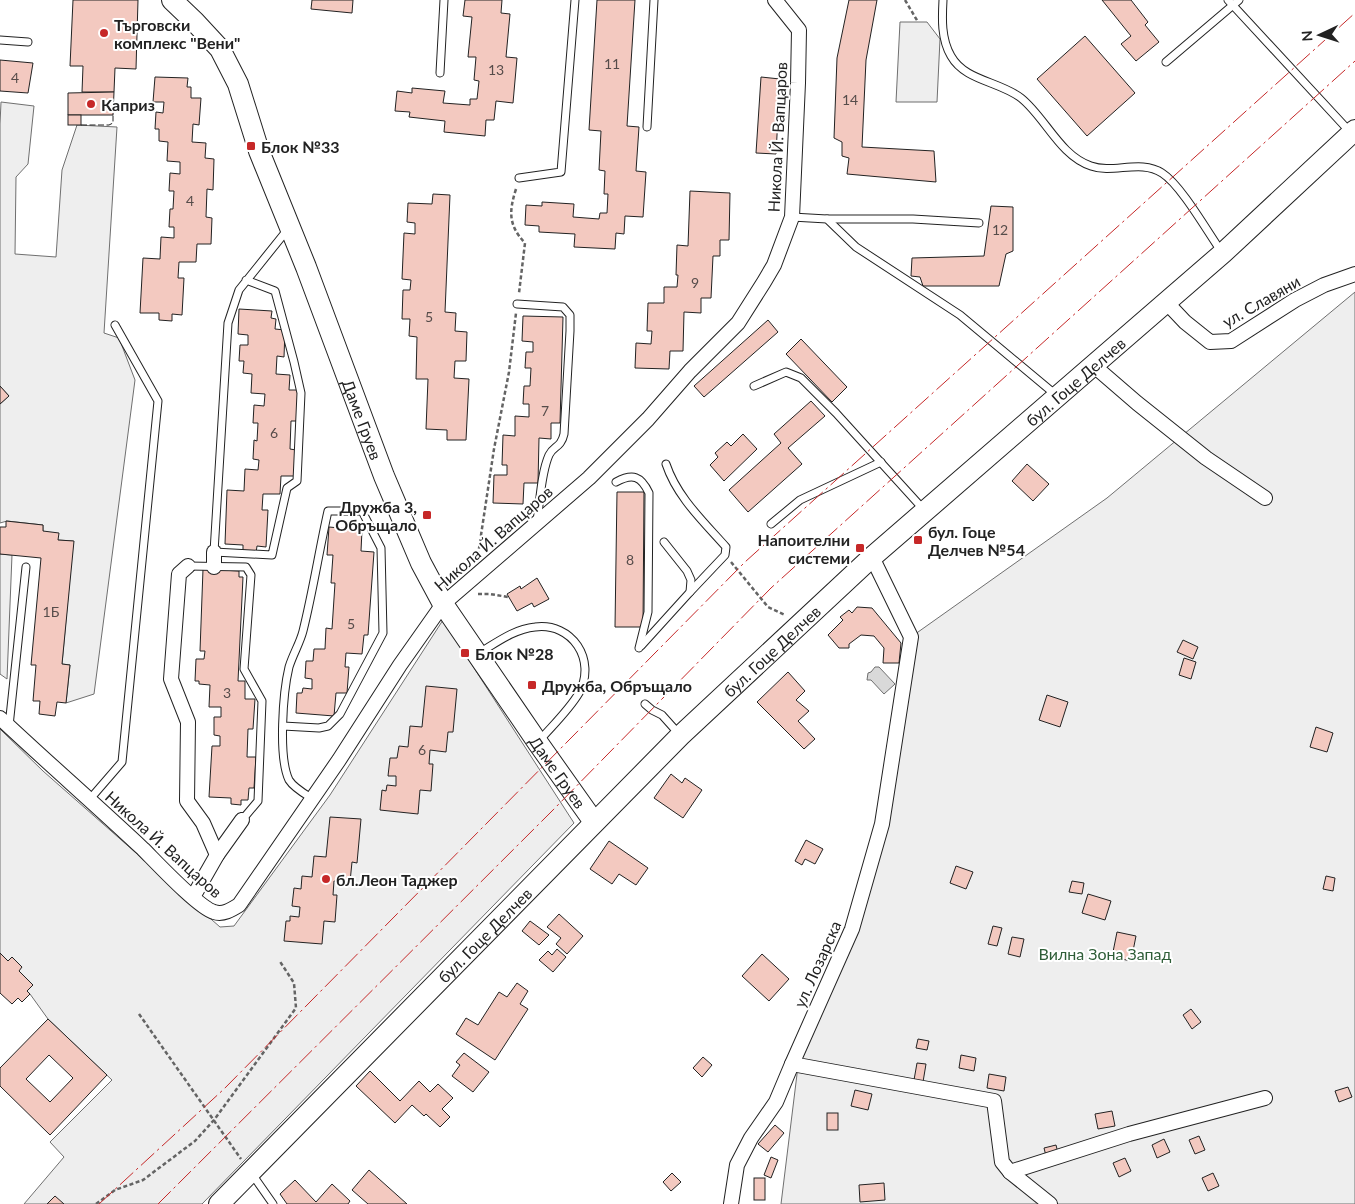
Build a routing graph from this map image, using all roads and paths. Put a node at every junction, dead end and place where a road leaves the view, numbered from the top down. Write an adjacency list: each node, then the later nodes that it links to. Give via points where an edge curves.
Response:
1 (444, 0): 14 (lane)
2 (575, 0): 17 (lane, via 562,169 561,172)
3 (654, 0): 15 (lane)
4 (775, 0): 18 (street, Никола Й. Вапцаров, via 799,30)
5 (905, 0): 10 (path)
6 (943, 0): 22 (lane, via 943,32 950,55 959,67 1022,99 1081,162 1105,169 1142,167 1161,172 1176,187)
7 (1239, 0): 9 (lane)
8 (176, 2): 21 (main road, Даме Груев, via 220,49 238,84 259,151)
9 (1230, 3): 13 (lane); 16 (lane)
10 (918, 22)
11 (0, 40): 12 (lane)
12 (28, 42)
13 (1166, 62)
14 (440, 73)
15 (647, 126)
16 (1353, 131): 22 (main road, бул. Гоце Делчев)
17 (519, 178): 26 (path, via 510,218 525,243)
18 (792, 218): 19 (lane); 36 (street, Никола Й. Вапцаров, via 774,265 738,323 602,465)
19 (826, 219): 20 (lane); 30 (lane, via 856,247 960,315)
20 (979, 223)
21 (290, 226): 24 (lane); 47 (main road, Даме Груев, via 384,476)
22 (1223, 253): 25 (main road, бул. Гоце Делчев)
23 (1355, 274): 25 (street, ул. Славяни, via 1295,300 1231,341 1210,342)
24 (246, 280): 39 (lane, via 239,290 228,323); 39 (lane, via 275,292 294,362 301,393 297,481 287,488 272,555)
25 (1166, 303): 28 (main road, бул. Гоце Делчев)
26 (517, 304): 36 (lane, via 563,306 570,315 564,434 562,443 550,453 544,471); 45 (path)
27 (115, 325): 55 (lane, via 158,401 122,762)
28 (1093, 365): 30 (main road, бул. Гоце Делчев); 34 (street, via 1206,458)
29 (754, 386): 31 (lane, via 786,372 801,378)
30 (1058, 396): 35 (main road, бул. Гоце Делчев)
31 (881, 462): 35 (lane); 37 (lane, via 800,500)
32 (666, 464): 40 (lane, via 680,495 726,548)
33 (616, 482): 46 (lane, via 626,477 639,478 650,493 648,612 640,648)
34 (1265, 498)
35 (925, 511): 41 (main road, бул. Гоце Делчев)
36 (537, 522): 45 (street, Никола Й. Вапцаров)
37 (771, 524)
38 (664, 542): 46 (lane, via 687,570 692,580)
39 (214, 552): 44 (street)
40 (725, 555): 46 (lane); 48 (path, via 768,607 780,614)
41 (872, 557): 48 (main road, бул. Гоце Делчев); 63 (street, ул. Лозарска, via 911,637 882,824 852,929)
42 (188, 566): 44 (lane); 59 (street, via 179,574 171,679 188,722 187,801 203,823)
43 (26, 567): 51 (lane)
44 (214, 567): 57 (lane, via 246,567 252,575 244,669 262,701 262,721 258,801)
45 (476, 576): 47 (street, Никола Й. Вапцаров)
46 (690, 592)
47 (443, 604): 49 (main road, Даме Груев); 56 (street, Никола Й. Вапцаров)
48 (804, 620): 53 (main road, бул. Гоце Делчев)
49 (477, 654): 54 (main road, Даме Груев); 54 (lane, via 520,630 535,627 557,628 578,644 585,666 579,693)
50 (646, 704): 53 (lane, via 662,715)
51 (5, 722): 55 (street, Никола Й. Вапцаров)
52 (283, 726): 52 (lane, via 283,696 302,632 328,511 362,511 381,548 383,633 340,714 328,726); 56 (lane, via 284,764 289,779)
53 (680, 736): 58 (main road, бул. Гоце Делчев)
54 (538, 743): 58 (main road, Даме Груев)
55 (90, 799): 60 (street, Никола Й. Вапцаров)
56 (313, 799): 60 (street, Никола Й. Вапцаров, via 239,905 222,913 213,912)
57 (242, 820): 59 (street)
58 (594, 822): 66 (main road, бул. Гоце Делчев)
59 (218, 855): 60 (street)
60 (192, 897)
61 (280, 960): 65 (path, via 294,983 296,1008)
62 (138, 1014): 65 (path)
63 (792, 1064): 67 (street, via 994,1101 1002,1162); 71 (street, ул. Лозарска, via 776,1102 737,1165)
64 (1265, 1098): 67 (street, via 1129,1134)
65 (214, 1120): 66 (path); 68 (path, via 194,1141 143,1180 115,1190)
66 (250, 1172): 69 (main road, бул. Гоце Делчев); 70 (lane)
67 (1010, 1172): 72 (street)
68 (96, 1204)
69 (220, 1204)
70 (273, 1204)
71 (732, 1204)
72 (1050, 1204)

